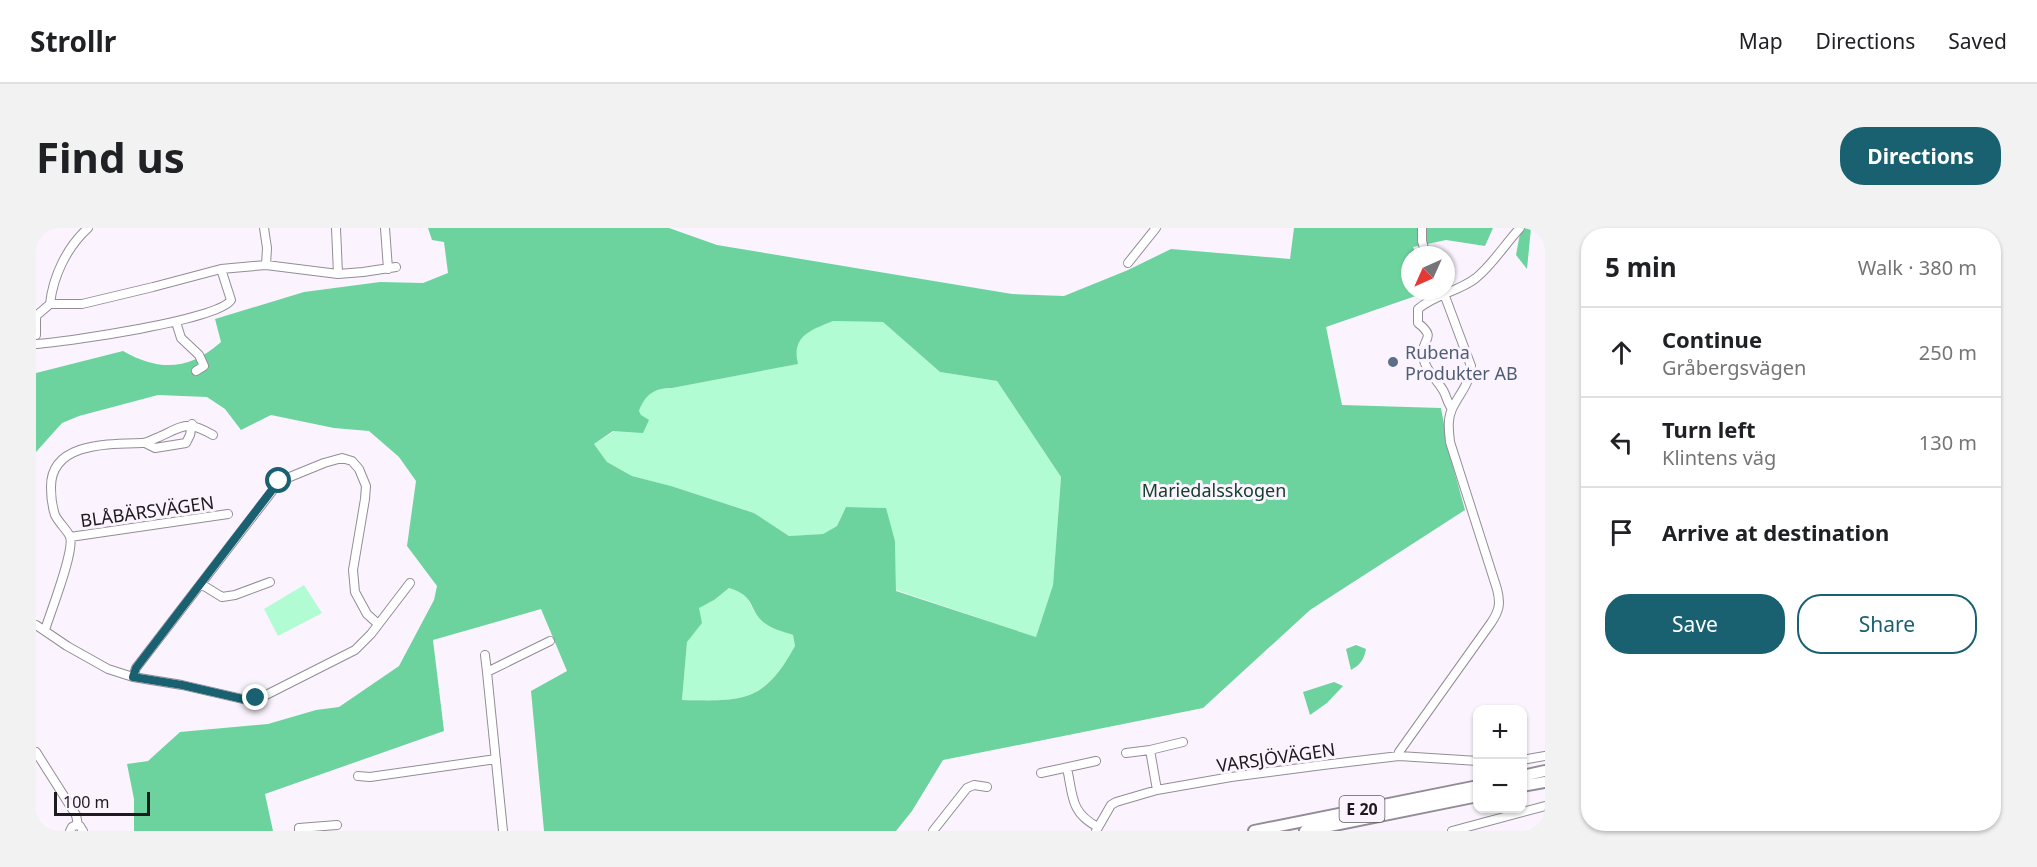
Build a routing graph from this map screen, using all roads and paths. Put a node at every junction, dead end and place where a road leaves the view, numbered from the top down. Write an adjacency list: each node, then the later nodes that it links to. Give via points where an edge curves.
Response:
1 (88, 228): 16 (street, via 63,261)
2 (264, 228): 10 (street)
3 (336, 228): 12 (street)
4 (385, 228): 12 (street, via 392,268)
5 (1156, 228): 9 (street)
6 (1422, 228): 8 (street)
7 (1520, 228): 13 (street, via 1476,278)
8 (1423, 246)
9 (1128, 263)
10 (266, 265): 11 (street); 12 (street)
11 (221, 269): 16 (street, via 82,304); 18 (street, via 229,304)
12 (338, 274)
13 (1455, 288)
14 (1428, 300): 22 (street, via 1418,309 1418,323 1429,337 1423,350 1425,363)
15 (1447, 300): 22 (street, via 1471,366 1470,377)
16 (50, 304): 17 (street)
17 (36, 316): 19 (street)
18 (176, 322): 20 (street); 21 (street, via 181,338 199,355 204,366)
19 (36, 335)
20 (36, 344)
21 (196, 371)
22 (1452, 410): 42 (street, via 1450,442 1500,605 1491,624)
23 (192, 424): 24 (street); 25 (street); 25 (street, via 186,443 155,448)
24 (213, 435)
25 (145, 443): 27 (street, via 101,446 65,455 54,468 51,499 55,515)
26 (228, 514): 27 (street, BLÅBÄRSVÄGEN)
27 (70, 537): 33 (street, via 69,559)
28 (270, 582): 30 (street, via 227,597)
29 (410, 583): 31 (street)
30 (201, 584): 31 (street, via 279,481 342,458 352,461 366,486 353,570 355,592 367,614); 37 (street)
31 (378, 624): 37 (street, via 356,650 266,695 247,700)
32 (36, 625): 33 (street)
33 (45, 630): 37 (street, via 108,669)
34 (550, 641): 36 (street)
35 (485, 655): 36 (street)
36 (487, 672): 44 (street)
37 (133, 677)
38 (1183, 742): 39 (street)
39 (1150, 750): 41 (street); 57 (street)
40 (36, 752): 61 (street)
41 (1126, 753)
42 (1399, 756): 47 (street, VARSJÖVÄGEN); 57 (street, VARSJÖVÄGEN)
43 (1545, 756): 45 (street)
44 (496, 759): 52 (street); 65 (street)
45 (1527, 759)
46 (1096, 761): 48 (street)
47 (1473, 761)
48 (1067, 768): 50 (street); 62 (street, via 1075,808)
49 (1545, 771): 51 (highway)
50 (1041, 773)
51 (1527, 775)
52 (358, 776)
53 (1545, 782): 54 (highway)
54 (1527, 785)
55 (987, 787): 66 (street, via 967,788)
56 (1473, 787): 67 (highway, E 20)
57 (1157, 790): 62 (street, VARSJÖVÄGEN, via 1116,802)
58 (1473, 797): 68 (highway, E 20)
59 (1545, 806): 69 (street)
60 (337, 825): 64 (street, via 298,828)
61 (81, 828): 63 (street, via 73,826)
62 (1097, 829)
63 (70, 831)
64 (299, 831)
65 (503, 831)
66 (933, 831)
67 (1254, 831)
68 (1305, 831)
69 (1452, 831)

